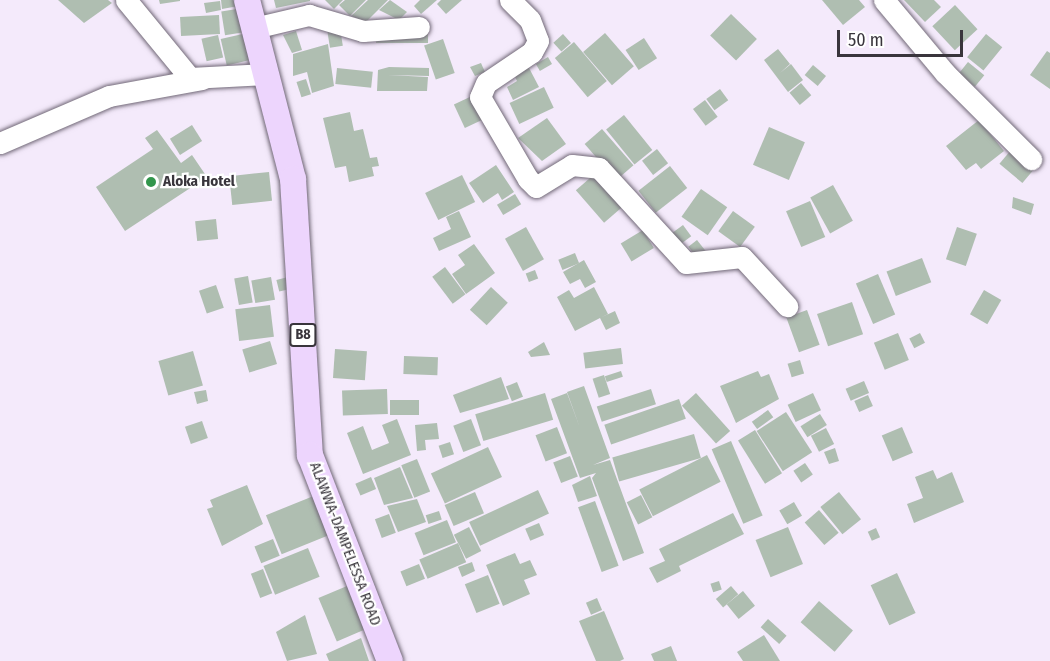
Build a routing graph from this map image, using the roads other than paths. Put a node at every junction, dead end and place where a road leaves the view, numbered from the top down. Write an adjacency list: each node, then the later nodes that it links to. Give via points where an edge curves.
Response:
1 (126, 0): 8 (street, via 190,78)
2 (247, 0): 6 (main road, ALAWWA-DAMPELESSA ROAD / B8)
3 (510, 0): 11 (street, via 530,20 538,41 532,52 486,83 480,97 528,179 536,187 572,165 588,163 686,263 742,257)
4 (884, 0): 10 (street, via 945,73)
5 (419, 27): 6 (street, via 363,31 309,15)
6 (254, 28): 7 (main road, ALAWWA-DAMPELESSA ROAD / B8)
7 (266, 74): 8 (street); 12 (main road, ALAWWA-DAMPELESSA ROAD / B8, via 293,179 310,455)
8 (202, 79): 9 (street, via 109,96)
9 (0, 143)
10 (1031, 159)
11 (787, 306)
12 (390, 661)

